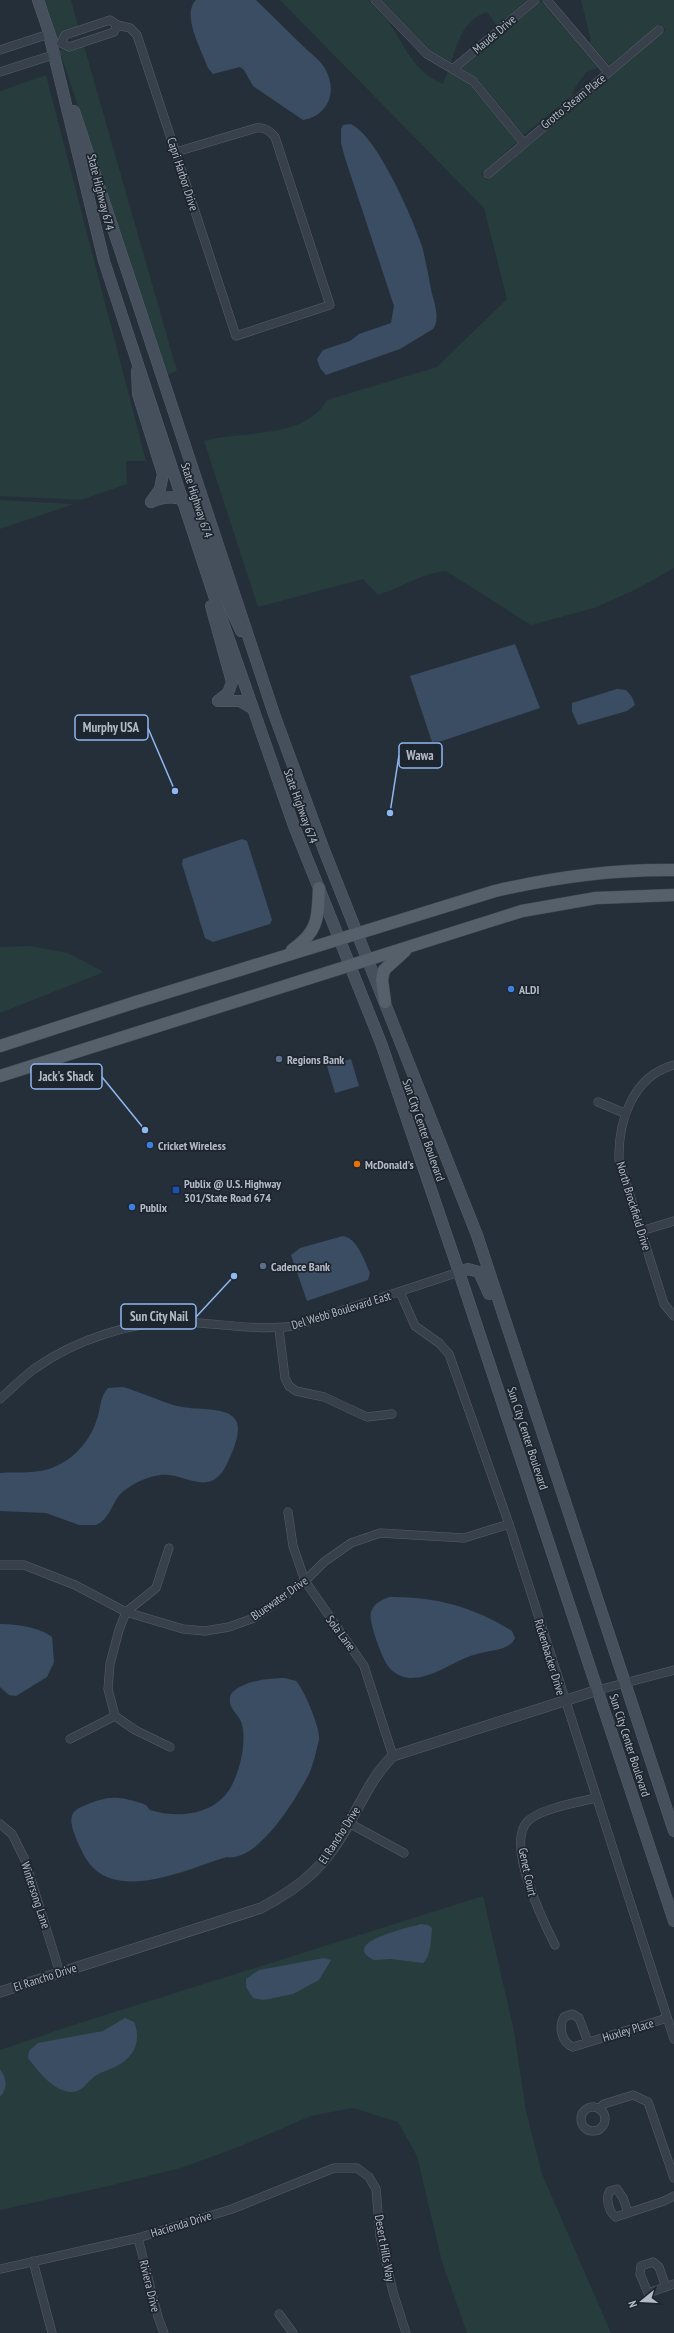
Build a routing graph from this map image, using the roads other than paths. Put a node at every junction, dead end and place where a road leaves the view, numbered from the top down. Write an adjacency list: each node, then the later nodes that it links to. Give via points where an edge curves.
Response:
1 (38, 0): 7 (main road, State Highway 674)
2 (375, 0): 10 (street, via 427,54)
3 (535, 0): 10 (street, Maude Drive)
4 (547, 0): 12 (street)
5 (117, 25): 8 (street, via 114,32); 8 (street, Capri Harbor Drive, via 110,20 68,34); 14 (street, Capri Harbor Drive, via 130,28 138,35)
6 (659, 30): 12 (street, Grotto Steam Place)
7 (49, 34): 8 (main road, State Highway 674); 9 (street)
8 (56, 49): 11 (street); 16 (main road, State Highway 674, via 104,261); 21 (main road, State Highway 674)
9 (0, 50)
10 (453, 69): 13 (street, via 473,81)
11 (0, 72)
12 (608, 72): 13 (street, Grotto Steam Place)
13 (523, 142): 15 (street, Grotto Steam Place)
14 (176, 152): 14 (street, Capri Harbor Drive, via 256,128 271,132 278,144 330,305 236,336)
15 (488, 174)
16 (136, 355): 17 (main road, State Highway 674); 18 (main road, via 138,394 163,474 160,489)
17 (183, 499): 18 (main road, via 165,497); 19 (main road, State Highway 674); 21 (main road, via 192,505 198,515 236,624)
18 (151, 502): 19 (main road, via 176,505)
19 (188, 516): 20 (main road, State Highway 674)
20 (208, 576): 22 (main road, State Highway 674); 22 (main road, via 208,598 232,682 228,693 218,701 240,701)
21 (252, 647): 26 (main road, State Highway 674, via 292,763)
22 (252, 708): 24 (main road, State Highway 674)
23 (674, 870): 26 (main road, via 593,872 531,883 470,899)
24 (319, 888): 27 (main road, State Highway 674); 29 (main road, via 318,915 313,931 306,940)
25 (674, 895): 28 (main road, via 622,896 561,903 497,918)
26 (358, 935): 27 (main road); 30 (main road, Sun City Center Boulevard)
27 (339, 940): 29 (main road); 31 (main road, State Highway 674)
28 (416, 944): 30 (main road); 32 (main road, via 384,970 382,980)
29 (283, 957): 33 (main road)
30 (368, 959): 31 (main road); 32 (main road, Sun City Center Boulevard)
31 (349, 965): 35 (main road); 40 (main road, Sun City Center Boulevard, via 381,1044)
32 (385, 1002): 45 (main road, Sun City Center Boulevard, via 477,1235)
33 (0, 1046)
34 (674, 1065): 37 (street, North Brockfield Drive, via 649,1078 635,1094)
35 (0, 1076)
36 (598, 1102): 37 (street)
37 (624, 1113): 39 (street, North Brockfield Drive, via 618,1137 619,1160)
38 (674, 1220): 39 (street)
39 (641, 1231): 42 (street, North Brockfield Drive, via 664,1304)
40 (459, 1272): 41 (street, Del Webb Boulevard East); 45 (main road, via 468,1269 479,1272 487,1286 519,1382); 55 (main road, Sun City Center Boulevard)
41 (400, 1292): 43 (street, Del Webb Boulevard East, via 295,1326); 48 (street, Rickenbacker Drive, via 415,1326 439,1343 449,1354)
42 (674, 1316)
43 (279, 1328): 44 (street, Del Webb Boulevard East, via 184,1322 146,1325 105,1334 72,1348 35,1369); 46 (street, via 285,1378 289,1386 296,1391 324,1397 367,1417)
44 (0, 1399)
45 (535, 1408): 54 (main road, Sun City Center Boulevard)
46 (392, 1414)
47 (288, 1512): 51 (street, Sola Lane, via 293,1546)
48 (509, 1524): 51 (street, Bluewater Drive, via 464,1538 380,1533 351,1543 324,1562); 56 (street, Rickenbacker Drive)
49 (169, 1548): 52 (street, via 156,1588)
50 (0, 1565): 52 (street, Bluewater Drive, via 24,1565 75,1585)
51 (304, 1581): 52 (street, Bluewater Drive, via 254,1618 229,1627 211,1630 183,1629); 60 (street, Sola Lane, via 364,1666)
52 (126, 1612): 57 (street, via 110,1664 108,1689)
53 (674, 1670): 54 (street)
54 (626, 1684): 55 (street); 64 (main road, Sun City Center Boulevard)
55 (598, 1690): 56 (street, El Rancho Drive); 66 (main road, Sun City Center Boulevard)
56 (564, 1700): 60 (street, El Rancho Drive); 61 (street, Rickenbacker Drive)
57 (115, 1716): 58 (street); 59 (street, via 135,1730)
58 (70, 1738)
59 (170, 1747)
60 (392, 1756): 62 (street, El Rancho Drive, via 380,1768)
61 (596, 1798): 67 (street, Genet Court, via 539,1814 527,1822 521,1836 526,1875 535,1905); 70 (street, Rickenbacker Drive)
62 (349, 1823): 65 (street); 68 (street, El Rancho Drive, via 327,1858 308,1879 261,1908)
63 (0, 1824): 68 (street, Wintersong Lane, via 12,1834 25,1860)
64 (674, 1832)
65 (404, 1853)
66 (674, 1921)
67 (554, 1945)
68 (60, 1973): 69 (street, El Rancho Drive)
69 (0, 1992)
70 (667, 2018): 71 (street, Rickenbacker Drive); 72 (street, Huxley Place)
71 (674, 2039)
72 (588, 2042)
73 (599, 2109): 75 (street, via 604,2104 627,2096 643,2098 651,2107)
74 (674, 2150): 75 (street)
75 (666, 2153): 77 (street)
76 (358, 2168): 80 (street, Hacienda Drive, via 334,2168 232,2209); 87 (street, Desert Hills Way, via 369,2177 376,2188 380,2236)
77 (674, 2178)
78 (674, 2196): 79 (street)
79 (628, 2212)
80 (138, 2238): 81 (street, Hacienda Drive); 85 (street, Riviera Drive)
81 (33, 2261): 82 (street, Hacienda Drive); 84 (street)
82 (0, 2269)
83 (279, 2314): 86 (street)
84 (52, 2333)
85 (164, 2333)
86 (293, 2333)
87 (406, 2333)

